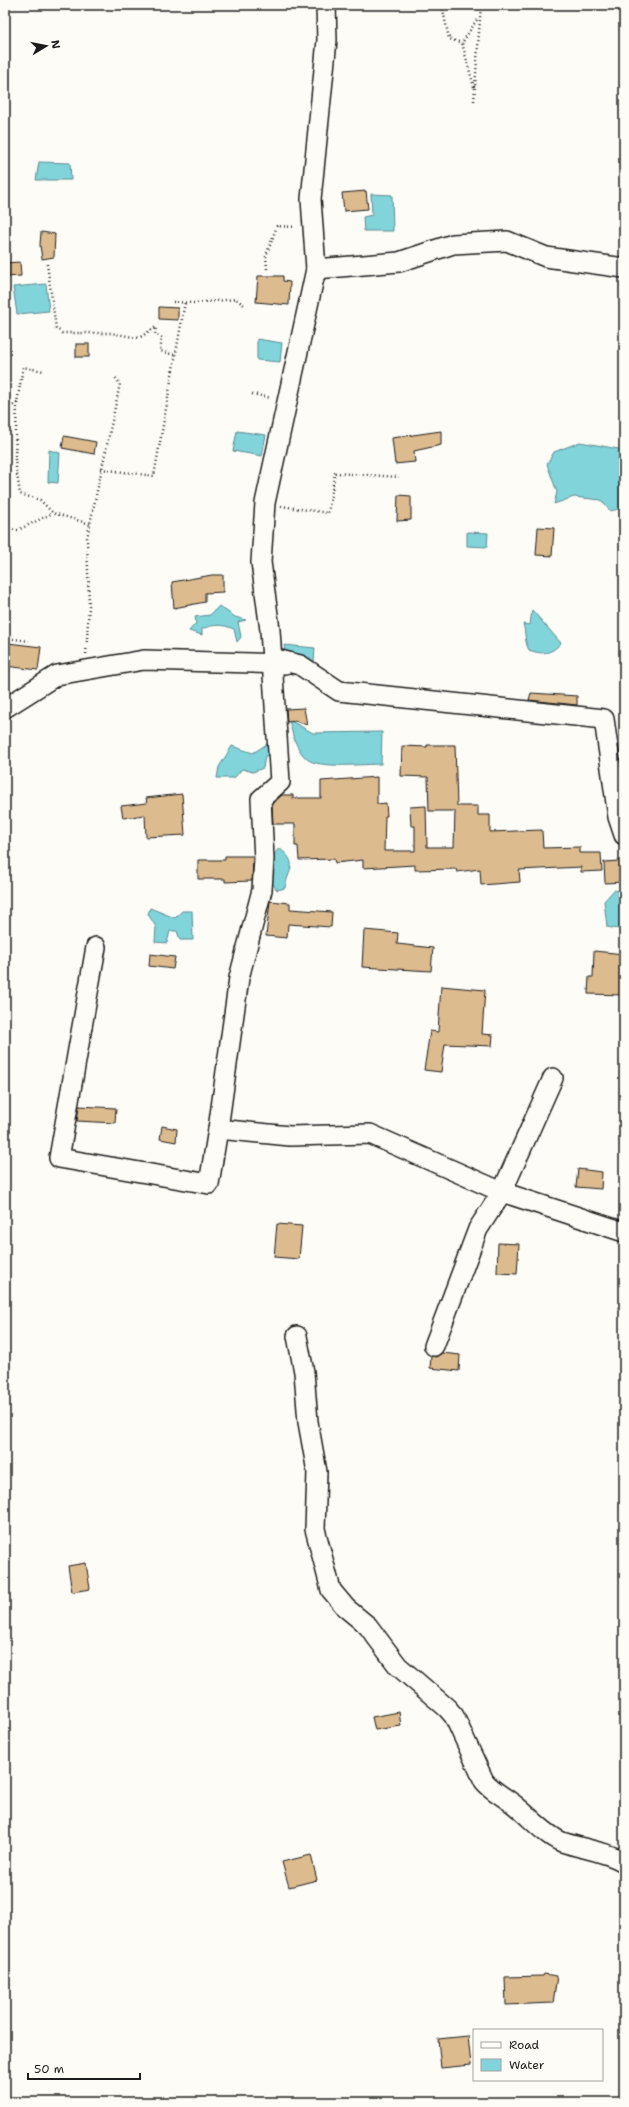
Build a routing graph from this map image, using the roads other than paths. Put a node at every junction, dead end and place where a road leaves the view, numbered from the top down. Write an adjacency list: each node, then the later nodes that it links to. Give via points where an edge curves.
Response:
1 (326, 5): 3 (street, via 328,40 311,199)
2 (624, 268): 3 (street, via 546,257 507,241 453,244 399,262)
3 (316, 269): 4 (street, via 265,503 261,562)
4 (272, 661): 5 (street, via 144,660 57,675); 6 (street, via 300,665 339,691 604,719 618,817); 9 (street, via 280,782 260,799 264,859 262,890 239,978)
5 (5, 708)
6 (624, 835)
7 (96, 947): 9 (street, via 59,1158 209,1184)
8 (554, 1078): 10 (street)
9 (218, 1129): 10 (street, via 290,1136 370,1134)
10 (502, 1192): 11 (street); 13 (street, via 478,1229)
11 (624, 1232)
12 (297, 1336): 14 (street, via 317,1472 315,1529 331,1590 346,1608 368,1626 398,1666 454,1716 484,1781 491,1789 514,1804 551,1836 613,1855)
13 (434, 1346)
14 (624, 1862)

